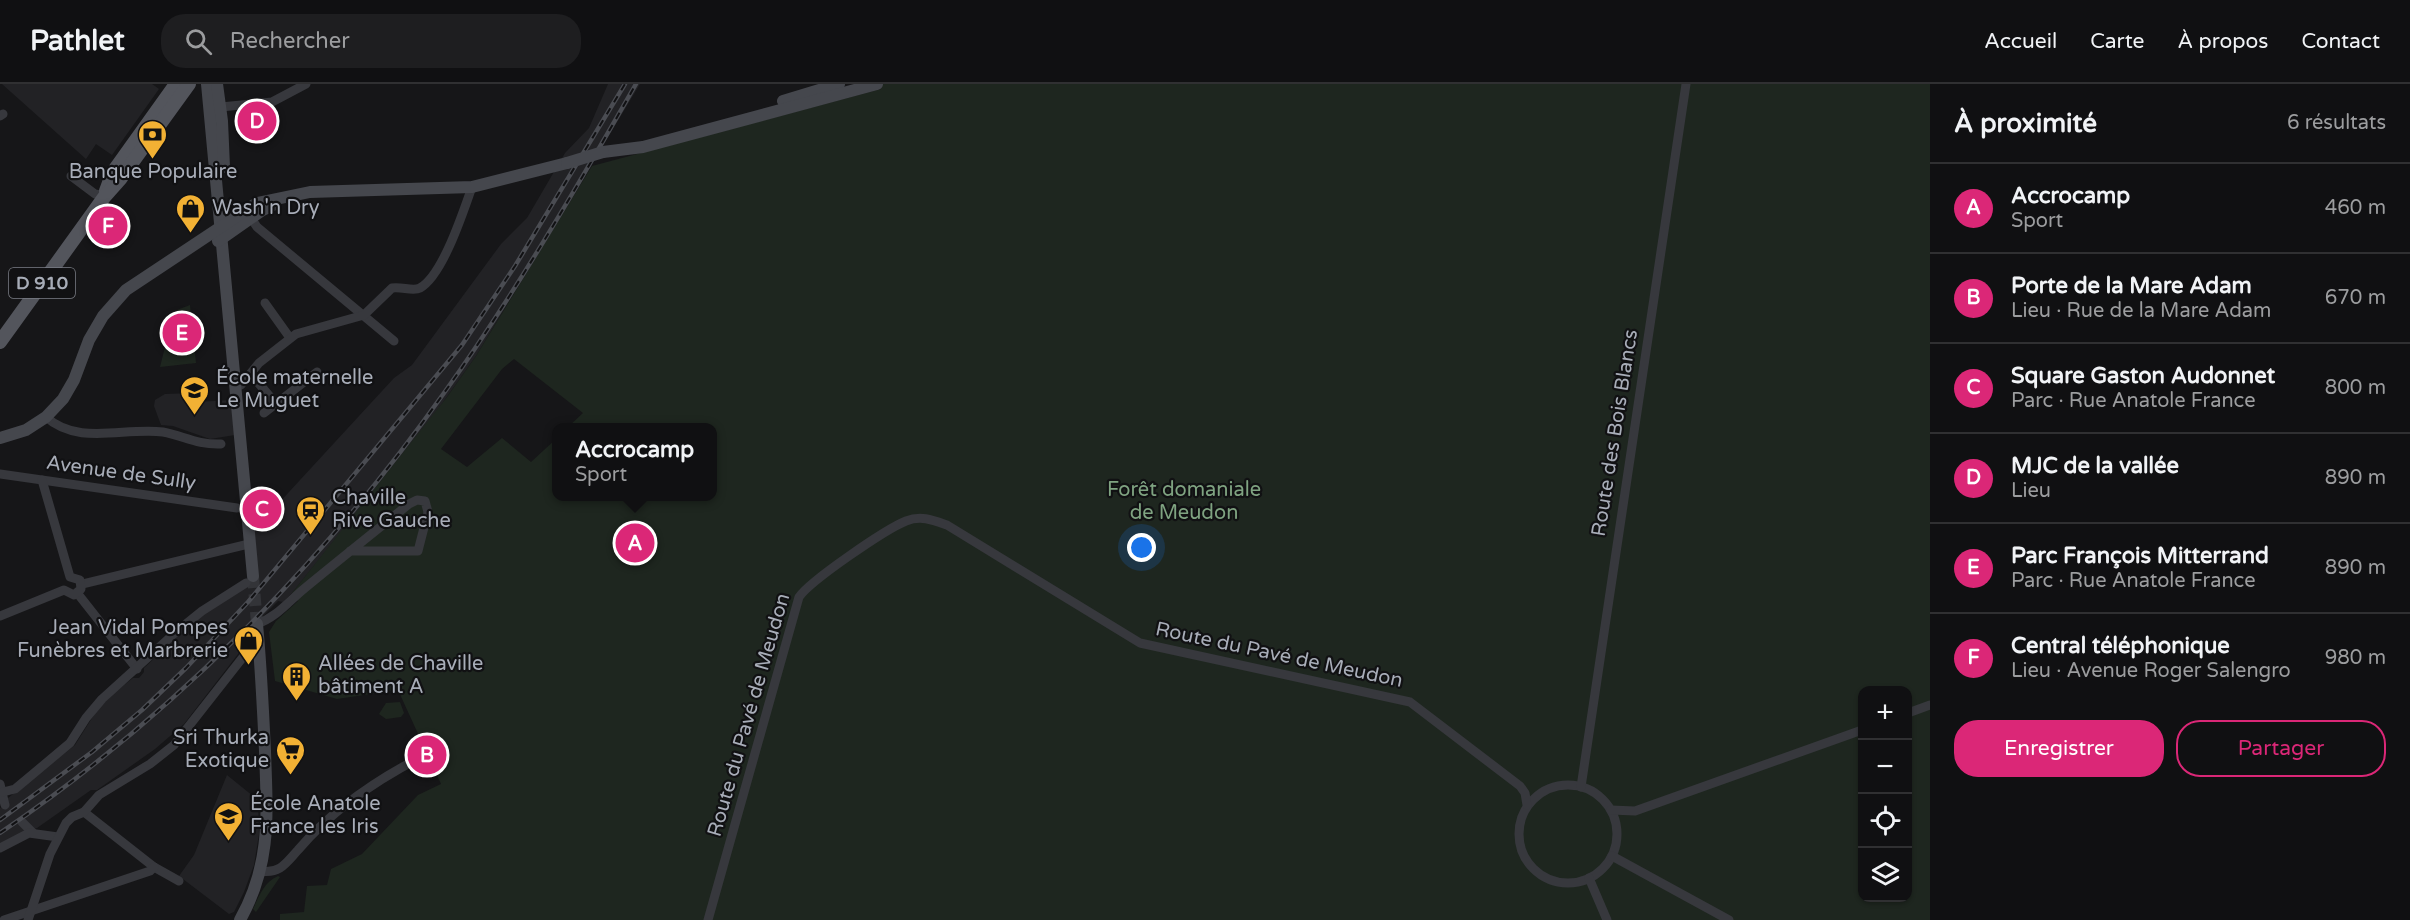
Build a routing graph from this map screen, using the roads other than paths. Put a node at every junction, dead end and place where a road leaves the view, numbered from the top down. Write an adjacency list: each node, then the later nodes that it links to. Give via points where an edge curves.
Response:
1 (176, 84): 14 (main road, D 910, via 113,172)
2 (189, 84): 14 (main road, D 910)
3 (207, 84): 10 (main road)
4 (217, 84): 9 (main road)
5 (306, 84): 9 (street, via 272,102)
6 (839, 84): 11 (main road)
7 (1686, 84): 46 (street, Route des Bois Blancs)
8 (870, 85): 11 (main road, via 643,147)
9 (221, 106): 10 (street); 16 (main road)
10 (212, 116): 16 (main road)
11 (603, 152): 13 (main road, bridge)
12 (71, 176): 14 (street, via 95,194)
13 (472, 187): 15 (main road, via 310,192 274,198); 18 (street, via 435,274 417,289 389,289)
14 (105, 196): 21 (main road, D 910)
15 (249, 213): 16 (main road); 18 (street, via 263,232)
16 (225, 230): 24 (main road); 27 (main road, via 126,290 103,316 88,340 74,380)
17 (265, 303): 19 (street)
18 (363, 315): 19 (street); 20 (street)
19 (290, 338): 23 (street)
20 (394, 341)
21 (0, 342)
22 (317, 372): 25 (street)
23 (251, 374): 24 (street); 25 (street)
24 (236, 386): 35 (main road)
25 (276, 404): 26 (street)
26 (264, 413)
27 (46, 417): 28 (main road, via 26,430); 29 (street, via 72,432 163,432 195,443)
28 (0, 438)
29 (221, 444)
30 (0, 474): 31 (street, Avenue de Sully)
31 (42, 480): 32 (street, Avenue de Sully); 36 (street, via 70,577 78,578)
32 (237, 508)
33 (244, 545): 36 (street)
34 (350, 551): 34 (street, via 418,551 428,512 425,501 409,504); 39 (street, via 274,615)
35 (250, 580): 41 (street, via 202,611)
36 (82, 584): 37 (street)
37 (78, 594): 38 (street, via 70,595 64,590); 41 (street)
38 (0, 616)
39 (257, 624): 40 (main road)
40 (260, 649): 52 (street, via 247,652 166,753 99,795); 60 (main road, via 267,824)
41 (137, 669): 47 (street, via 102,699 70,743 15,789)
42 (1930, 705): 43 (street)
43 (1912, 712)
44 (1858, 732): 51 (street)
45 (423, 756): 60 (street, via 380,778 310,836 281,869)
46 (1581, 787): 49 (street, via 1554,787); 50 (street, via 1599,796)
47 (2, 788): 48 (street)
48 (5, 805)
49 (1527, 805): 61 (street, via 1518,840 1532,868 1552,880 1571,883); 66 (street, Route du Pavé de Meudon, via 1520,786 1410,702 1140,643 947,525 920,518 895,527 812,583 799,597)
50 (1611, 810): 51 (street); 54 (street)
51 (1635, 811): 54 (street)
52 (84, 812): 56 (street, via 72,817); 59 (street)
53 (22, 822): 55 (street)
54 (1617, 827): 58 (street)
55 (33, 832): 56 (street); 57 (street)
56 (58, 837): 63 (street)
57 (0, 848)
58 (1612, 856): 61 (street); 68 (street)
59 (154, 867): 62 (street); 63 (street)
60 (261, 871): 65 (main road)
61 (1589, 878): 67 (street)
62 (179, 881)
63 (29, 915): 64 (street)
64 (3, 920)
65 (240, 920)
66 (708, 920)
67 (1607, 920)
68 (1729, 920)

